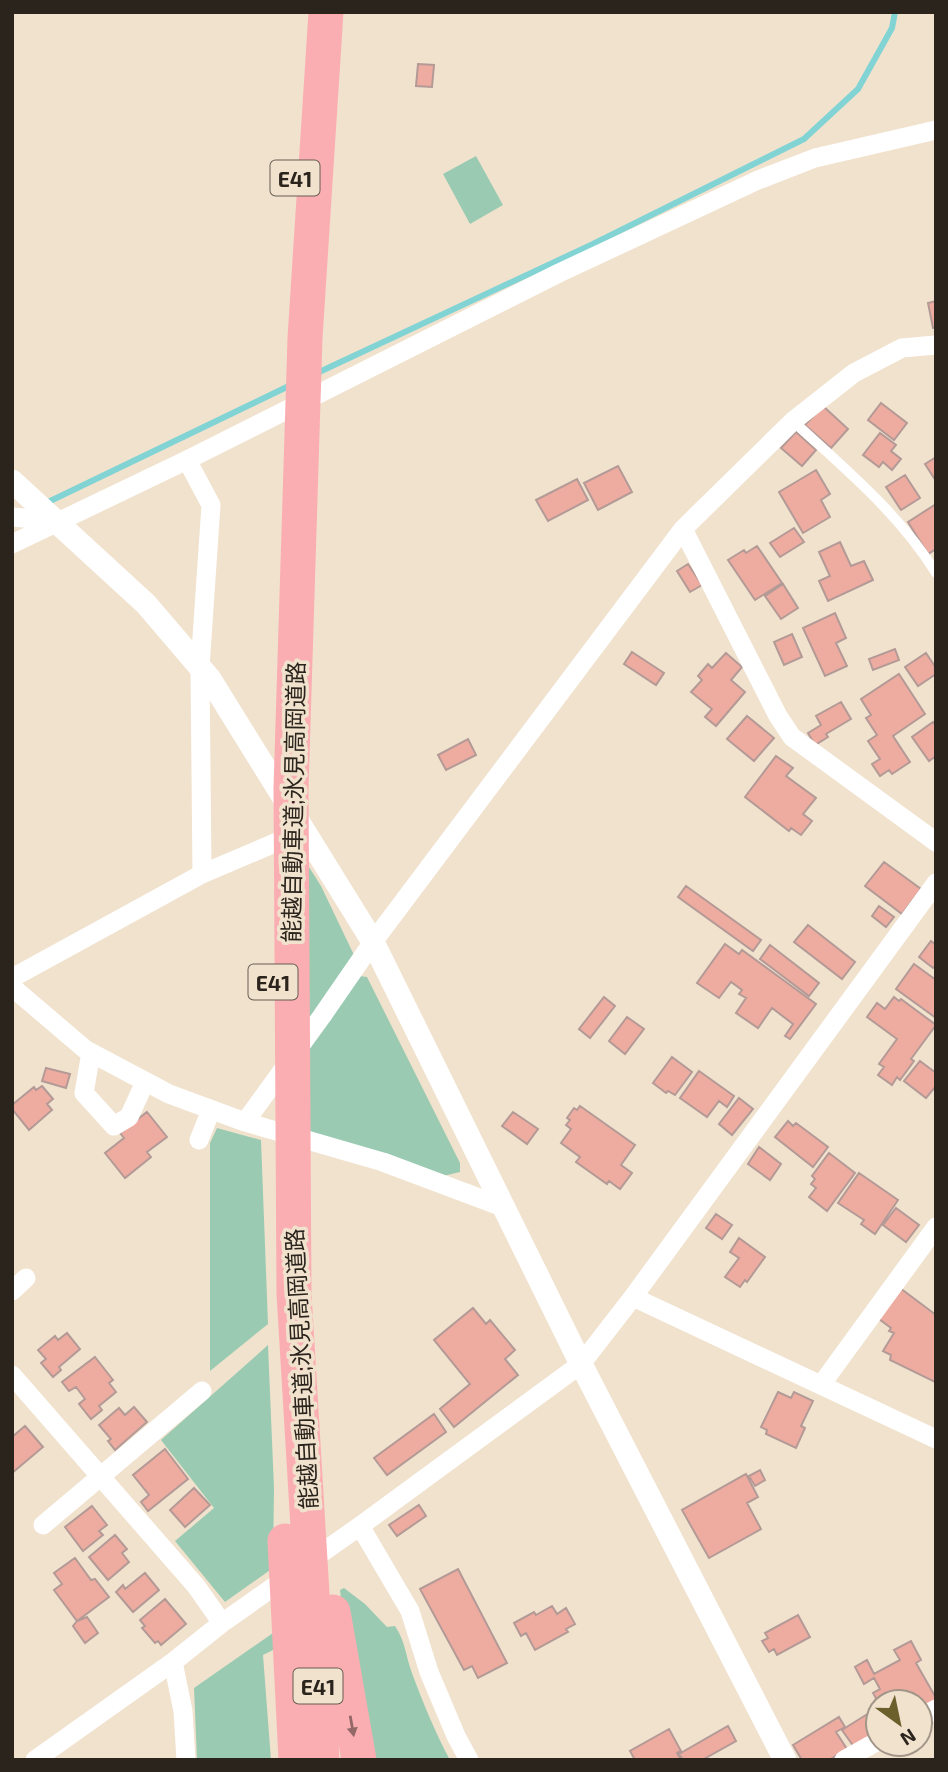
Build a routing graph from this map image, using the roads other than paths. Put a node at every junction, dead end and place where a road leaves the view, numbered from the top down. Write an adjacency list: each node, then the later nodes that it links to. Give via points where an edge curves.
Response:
1 (304, 12): 4 (highway, 能越自動車道;氷見高岡道路 / E41)
2 (326, 12): 4 (highway, 能越自動車道;氷見高岡道路 / E41)
3 (936, 130): 7 (street, via 816,158 758,180 559,272)
4 (296, 340): 38 (highway, 能越自動車道;氷見高岡道路 / E41, via 291,788 295,1294); 38 (highway, 能越自動車道;氷見高岡道路 / E41, via 272,888 278,1370)
5 (936, 345): 6 (street, via 902,348 854,373)
6 (793, 421): 11 (street); 13 (lane, via 880,502)
7 (187, 460): 10 (street); 14 (street, via 211,505)
8 (12, 481): 10 (street)
9 (12, 517): 10 (street)
10 (58, 521): 12 (street); 14 (street, via 146,604)
11 (683, 529): 16 (street, via 792,737); 19 (street)
12 (12, 544)
13 (936, 573)
14 (200, 667): 15 (street); 17 (street)
15 (304, 831): 17 (street); 19 (street)
16 (936, 842)
17 (202, 874): 20 (street)
18 (936, 883): 29 (street)
19 (373, 942): 25 (street); 27 (street)
20 (12, 978)
21 (12, 988): 22 (street)
22 (92, 1053): 23 (street); 23 (street, via 84,1093 114,1126 130,1117)
23 (145, 1082): 24 (street)
24 (211, 1110): 25 (street); 26 (street)
25 (245, 1122): 27 (street, via 383,1162)
26 (199, 1140)
27 (503, 1207): 30 (street)
28 (936, 1227): 32 (street)
29 (633, 1297): 30 (street); 32 (street)
30 (581, 1364): 37 (street); 48 (street)
31 (12, 1375): 35 (street)
32 (821, 1385): 34 (street)
33 (202, 1391): 35 (street)
34 (936, 1439)
35 (100, 1476): 36 (street); 39 (street, via 196,1586)
36 (43, 1525)
37 (360, 1526): 39 (street); 47 (street, via 410,1611 429,1672)
38 (311, 1615): 44 (highway, 能越自動車道;氷見高岡道路 / E41); 45 (highway, 能越自動車道;氷見高岡道路 / E41); 46 (highway, one-way to 46)
39 (222, 1623): 40 (street)
40 (173, 1662): 42 (street); 43 (street)
41 (864, 1749): 49 (street)
42 (35, 1760)
43 (186, 1760)
44 (296, 1760)
45 (322, 1760)
46 (359, 1760)
47 (469, 1760)
48 (785, 1760)
49 (844, 1760)

